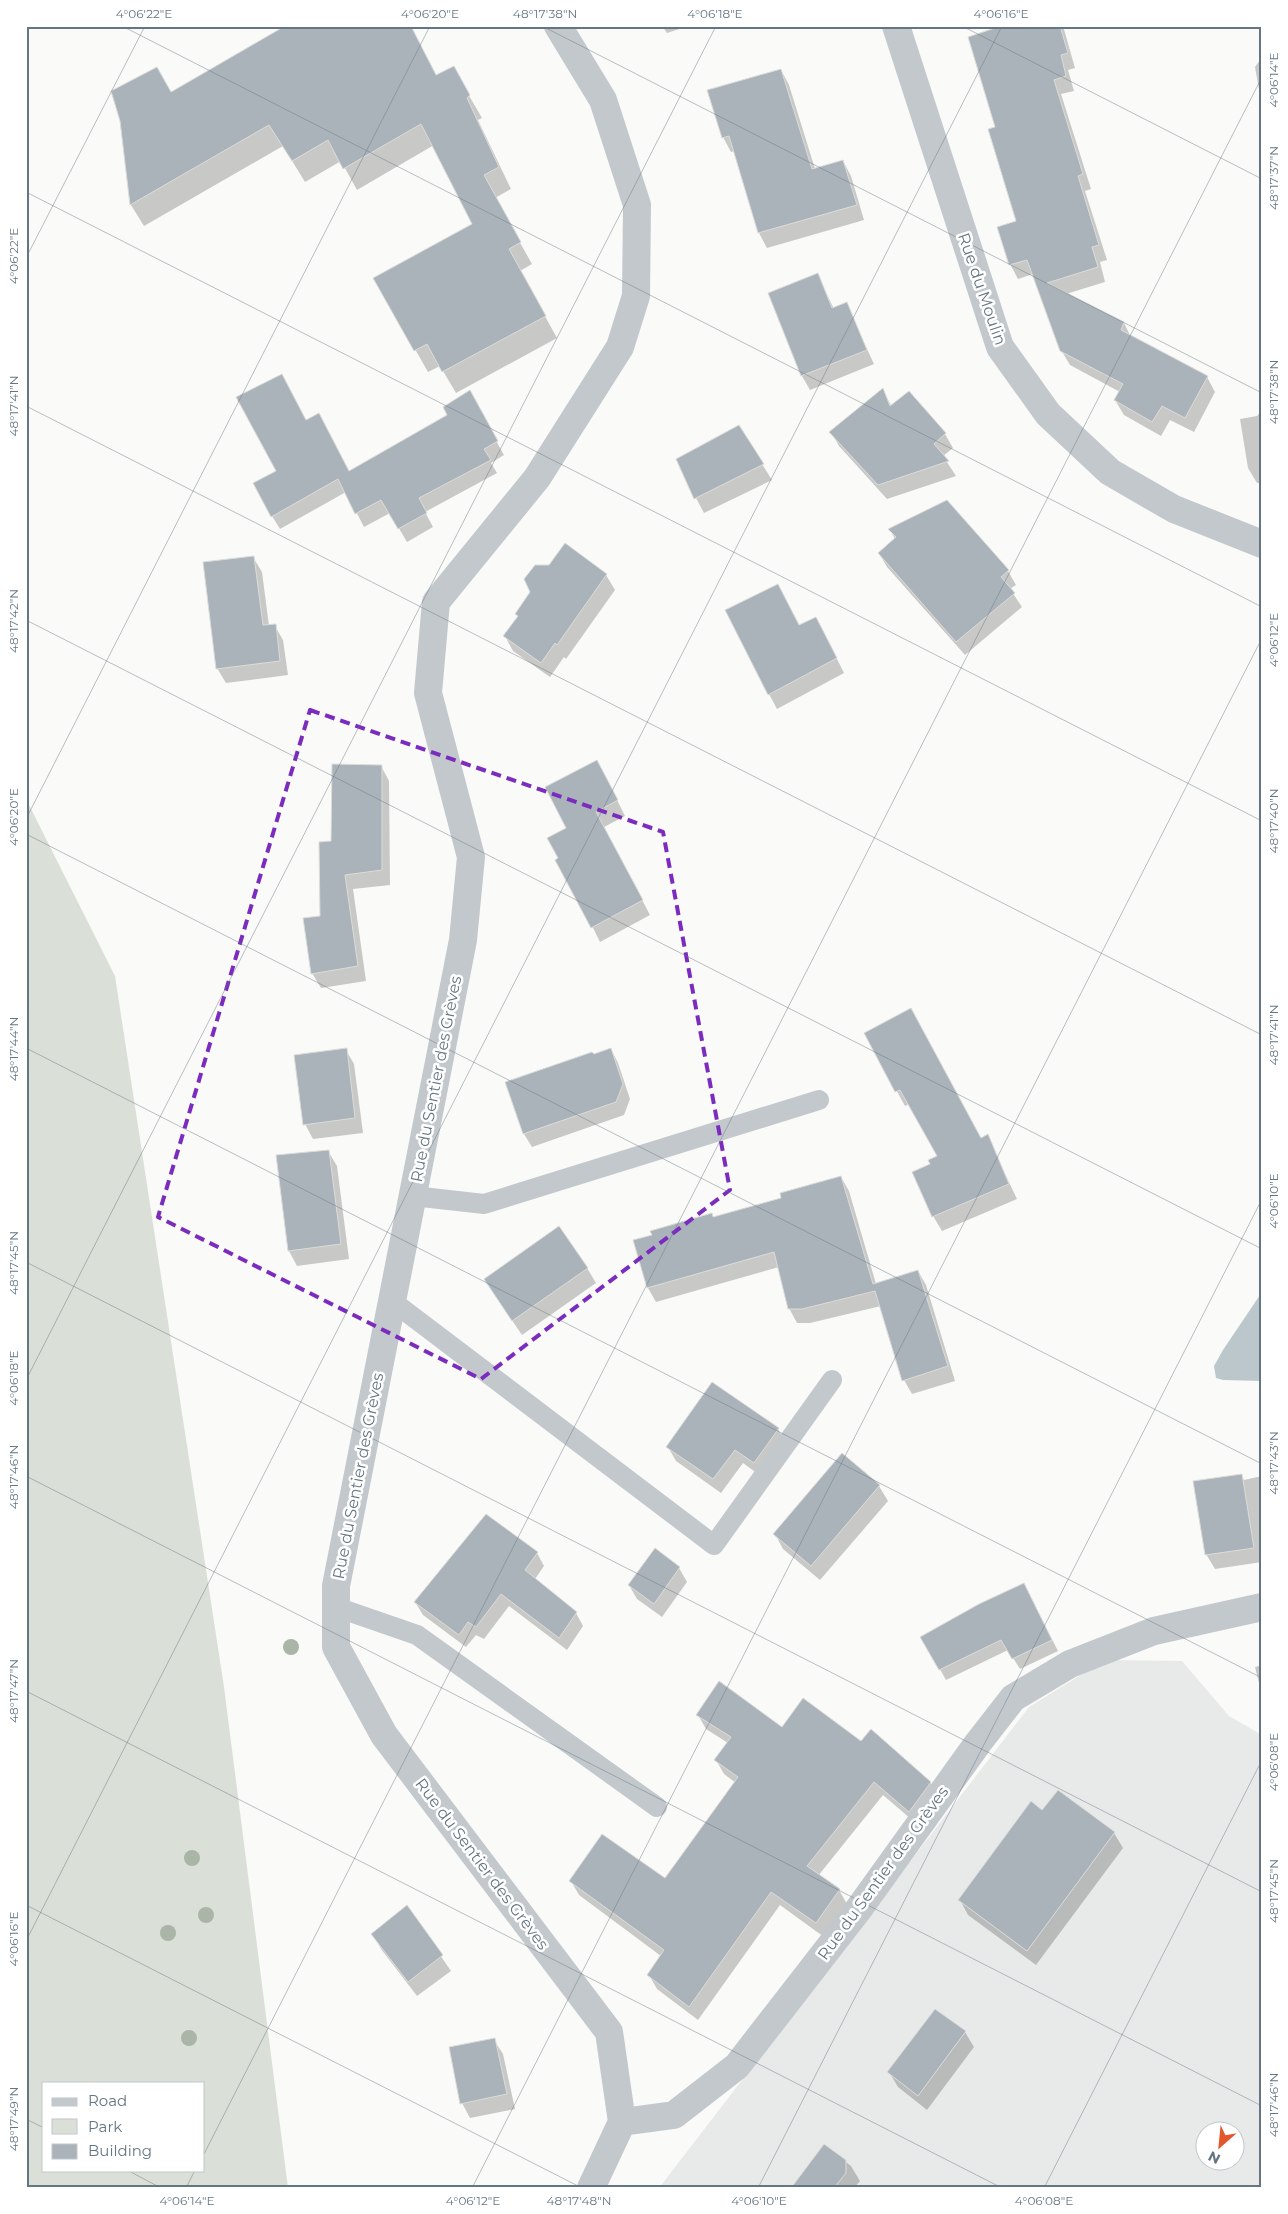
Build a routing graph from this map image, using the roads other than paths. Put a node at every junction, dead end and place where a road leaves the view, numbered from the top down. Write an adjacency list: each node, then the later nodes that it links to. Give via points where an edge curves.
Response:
1 (558, 26): 5 (street, Rue du Sentier des Grèves, via 603,100 637,205 636,296 620,348 537,478 436,602 428,692 471,857 463,940)
2 (896, 26): 3 (street, Rue du Moulin, via 1000,347 1048,414 1110,472 1174,509)
3 (1262, 544)
4 (819, 1100): 5 (lane, via 484,1204)
5 (413, 1196): 6 (street, Rue du Sentier des Grèves)
6 (392, 1301): 7 (lane, via 714,1545); 8 (street, Rue du Sentier des Grèves, via 336,1586)
7 (832, 1380)
8 (336, 1607): 10 (lane, via 417,1635); 11 (street, Rue du Sentier des Grèves, via 336,1647 384,1735 609,2032)
9 (1262, 1607): 11 (street, Rue du Sentier des Grèves, via 1154,1631 1070,1664 1014,1698 858,1910 737,2066 674,2115)
10 (657, 1807)
11 (622, 2122): 12 (street)
12 (591, 2188)

